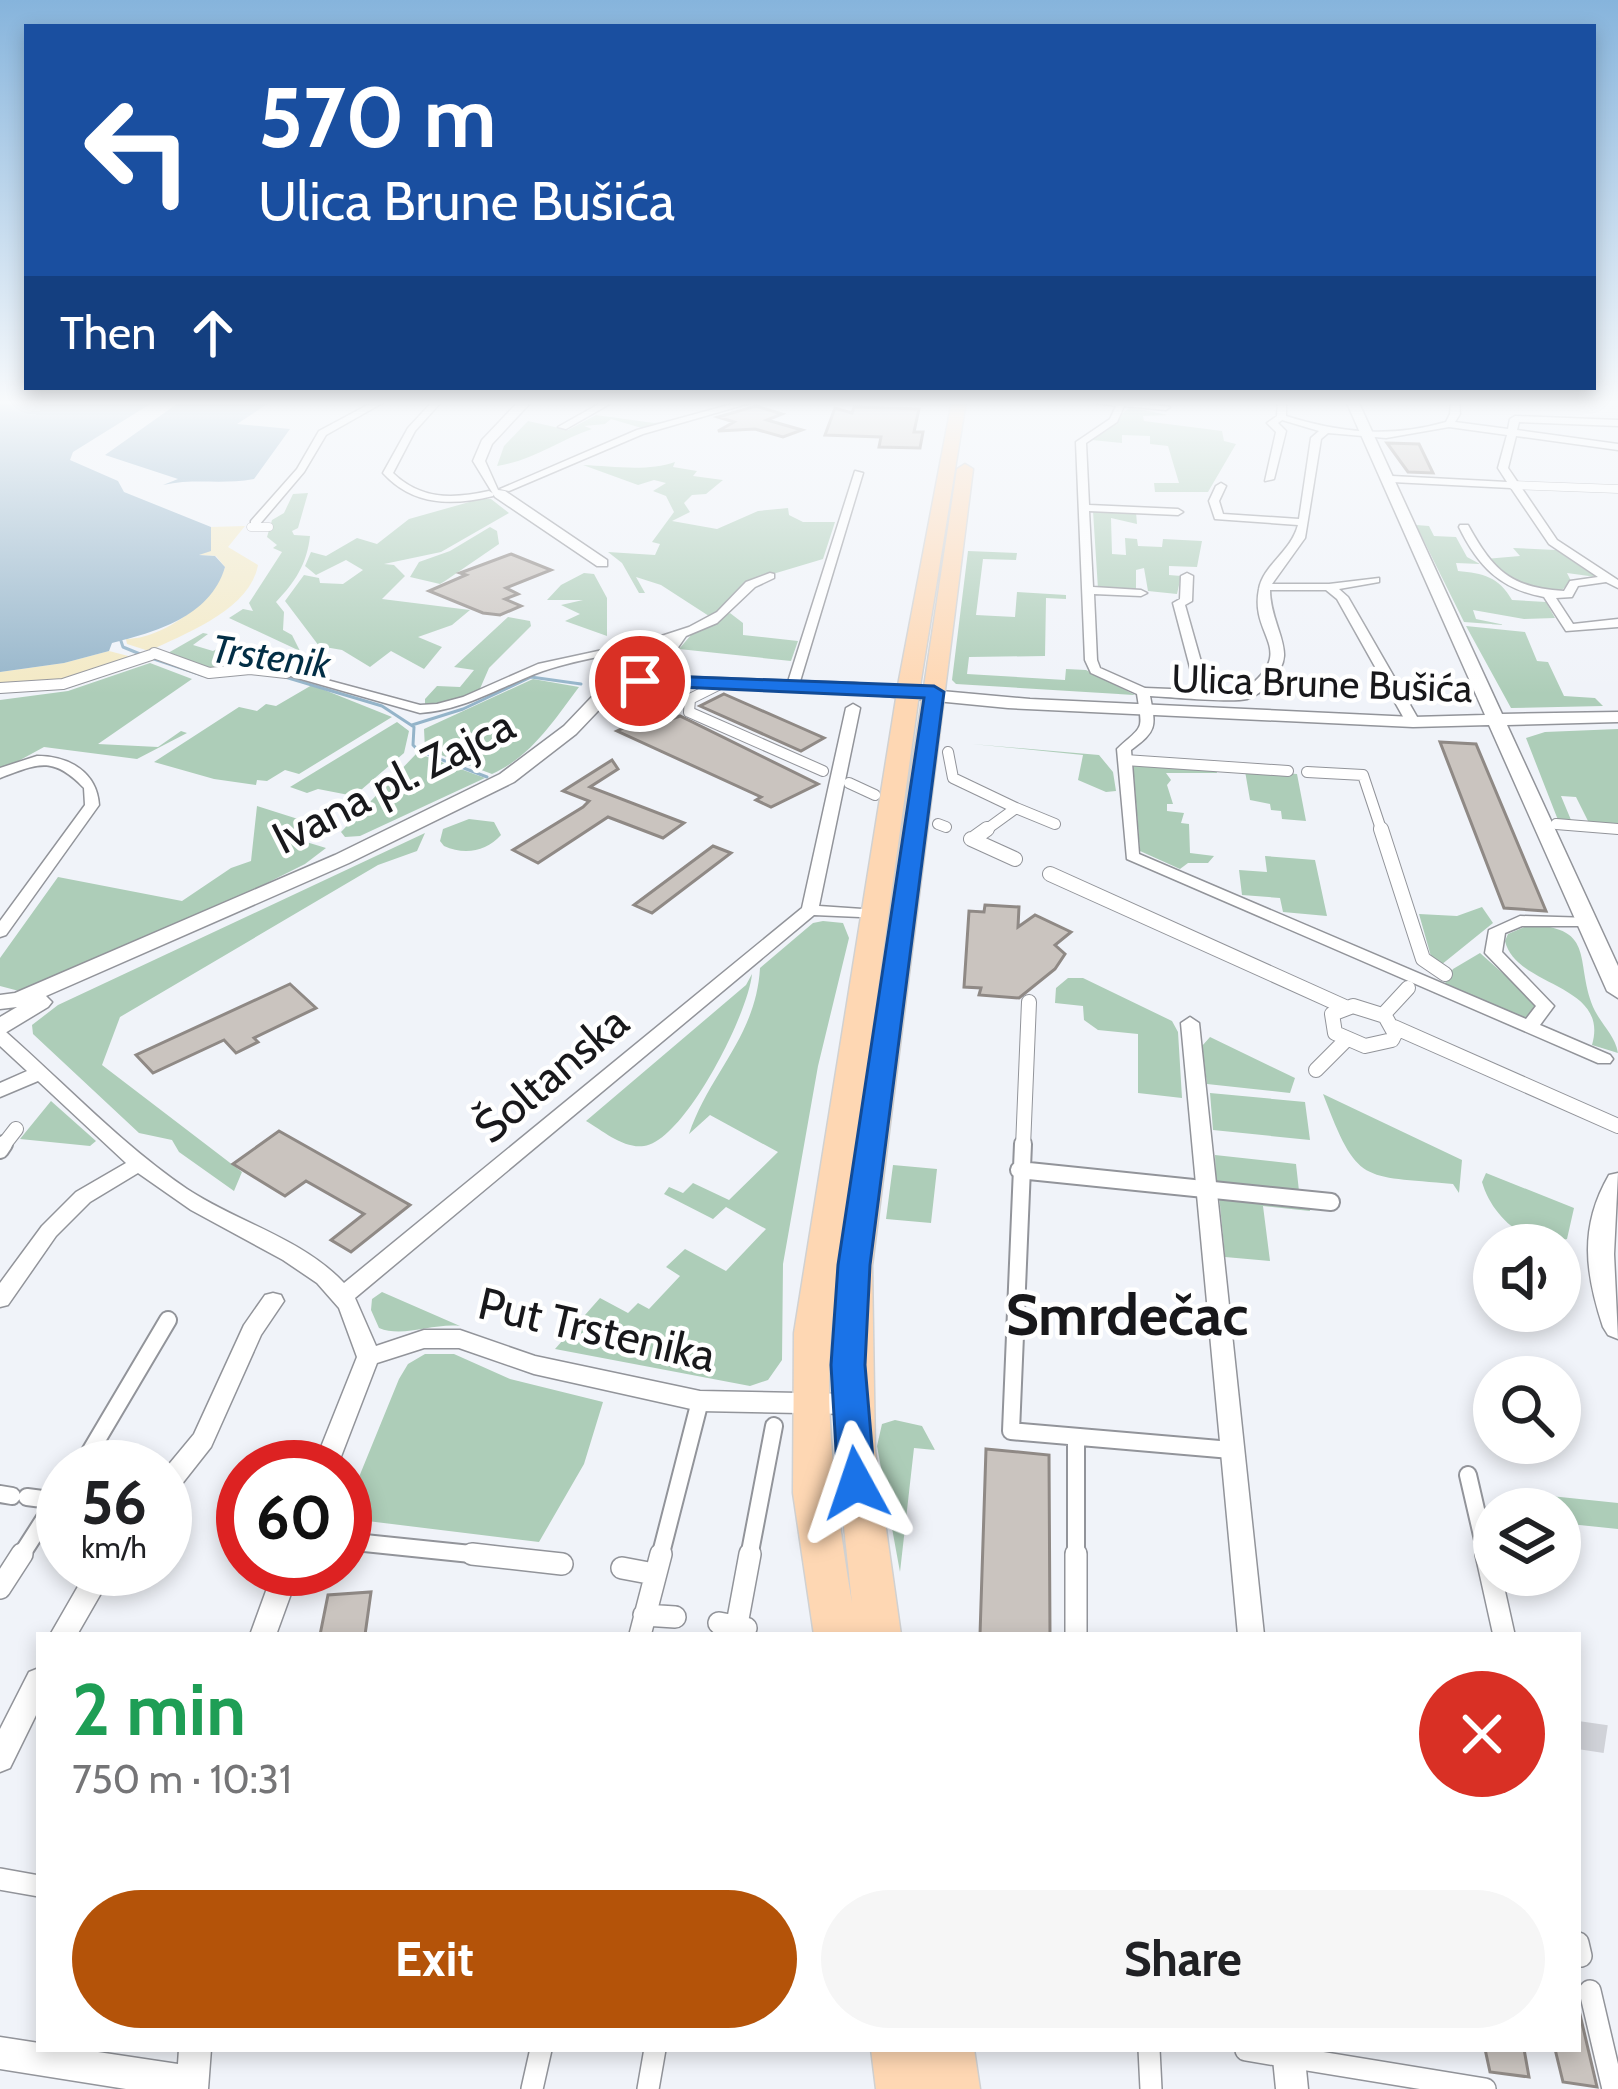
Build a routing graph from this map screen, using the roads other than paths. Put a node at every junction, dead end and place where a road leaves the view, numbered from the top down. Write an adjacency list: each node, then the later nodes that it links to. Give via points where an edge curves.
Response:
1 (276, 498): 16 (street)
2 (436, 498): 3 (street)
3 (466, 498)
4 (508, 498): 19 (street)
5 (850, 498): 35 (street)
6 (946, 498): 37 (main road)
7 (956, 498): 37 (main road)
8 (1084, 498): 13 (street)
9 (1215, 498): 15 (street, via 1219,517)
10 (1307, 498): 15 (street)
11 (1393, 498): 42 (street)
12 (1522, 498): 23 (street, via 1553,542)
13 (1084, 508): 14 (street); 26 (street)
14 (1178, 512)
15 (1303, 522): 25 (street, via 1292,553)
16 (253, 525): 17 (street)
17 (268, 527)
18 (1464, 527): 28 (street, via 1493,576)
19 (602, 562)
20 (770, 576): 30 (street)
21 (1187, 576): 36 (street, via 1186,601 1179,603)
22 (1375, 580): 24 (street)
23 (1611, 582): 28 (street, via 1580,580 1568,595)
24 (1329, 586): 25 (street); 41 (street)
25 (1264, 587): 36 (street, via 1281,655 1276,667 1246,695)
26 (1087, 592): 27 (street); 38 (street, via 1093,666)
27 (1141, 593)
28 (1548, 595): 29 (street, via 1570,628)
29 (1618, 623)
30 (681, 635): 31 (street, via 540,668 440,710); 32 (street, via 658,664)
31 (286, 673): 34 (street, via 209,673 149,656 62,684)
32 (661, 681): 33 (street, Ivana pl. Zajca); 66 (street, Ivana pl. Zajca, via 612,686 507,778)
33 (720, 684): 35 (street, Ulica Brune Bušića); 45 (street, via 690,699 689,712)
34 (0, 688)
35 (792, 688): 37 (street, Ulica Brune Bušića)
36 (1204, 694): 38 (street)
37 (921, 696): 38 (street, Ulica Brune Bušića); 58 (main road); 90 (main road, via 854,1265)
38 (1145, 701): 41 (street, Ulica Brune Bušića); 44 (street, via 1145,734 1124,749)
39 (853, 708): 57 (street)
40 (1618, 718): 42 (street, Ulica Brune Bušića)
41 (1413, 722): 42 (street, Ulica Brune Bušića)
42 (1496, 723): 59 (street)
43 (948, 752): 51 (street, via 952,778)
44 (1125, 760): 46 (street); 69 (street, via 1132,856)
45 (823, 771)
46 (1288, 771)
47 (1307, 772): 61 (street, via 1363,775 1423,959)
48 (0, 774): 60 (street, via 33,758 71,766 91,787 92,805)
49 (849, 783): 50 (street)
50 (875, 795)
51 (1016, 808): 52 (street); 55 (street, via 969,838)
52 (1055, 824)
53 (1556, 824): 54 (street)
54 (1618, 829)
55 (1016, 859)
56 (1050, 874): 65 (street)
57 (810, 910): 58 (street); 83 (street, Šoltanska)
58 (877, 915): 91 (main road, via 812,1333)
59 (1586, 921): 63 (street); 69 (street, via 1520,921 1497,930 1493,953 1545,1006)
60 (0, 932)
61 (1445, 974)
62 (1408, 988): 67 (street)
63 (1618, 991)
64 (1029, 1002): 79 (street)
65 (1345, 1007): 67 (street); 70 (street, via 1330,1020)
66 (6, 1013): 73 (street)
67 (1389, 1021): 70 (street, via 1395,1034 1385,1044); 75 (street)
68 (1190, 1023): 81 (street)
69 (1529, 1027): 71 (street)
70 (1346, 1040): 72 (street)
71 (1604, 1059)
72 (1316, 1070)
73 (40, 1072): 74 (street); 78 (street)
74 (0, 1091)
75 (1612, 1124)
76 (16, 1129): 77 (street)
77 (0, 1150)
78 (140, 1163): 83 (street, via 326,1278); 84 (street, via 83,1197)
79 (1018, 1170): 81 (street); 93 (street, via 1010,1431)
80 (1618, 1182): 87 (street, via 1597,1247)
81 (1205, 1188): 82 (street); 96 (street)
82 (1331, 1202)
83 (342, 1297): 88 (street)
84 (0, 1299)
85 (273, 1301): 97 (street)
86 (168, 1320): 94 (street)
87 (1618, 1327)
88 (368, 1357): 89 (street, Put Trstenika, via 460,1339); 95 (street)
89 (700, 1401): 91 (street, Put Trstenika); 103 (street)
90 (850, 1403): 91 (street, Put Trstenika); 113 (main road)
91 (811, 1406): 112 (main road, via 813,1493)
92 (774, 1426): 109 (street)
93 (1076, 1437): 96 (street); 114 (street)
94 (96, 1440)
95 (336, 1440)
96 (1231, 1450): 115 (street)
97 (192, 1454)
98 (1468, 1474): 116 (street)
99 (36, 1534): 104 (street)
100 (372, 1544): 101 (street)
101 (562, 1564)
102 (622, 1568): 103 (street)
103 (654, 1574): 108 (street)
104 (0, 1588)
105 (86, 1596): 110 (street)
106 (277, 1596): 111 (street)
107 (675, 1617): 108 (street)
108 (642, 1625)
109 (734, 1628)
110 (65, 1632)
111 (264, 1632)
112 (836, 1632)
113 (879, 1632)
114 (1076, 1632)
115 (1251, 1632)
116 (1503, 1632)
117 (36, 1687): 118 (street)
118 (0, 1758)
119 (0, 1879): 120 (street)
120 (36, 1885)
121 (1590, 1991): 138 (street)
122 (195, 2052): 130 (street)
123 (540, 2052): 131 (street)
124 (654, 2052): 132 (street)
125 (898, 2052): 133 (main road)
126 (947, 2052): 134 (main road)
127 (1149, 2052): 135 (street)
128 (1288, 2052): 136 (street); 137 (street)
129 (0, 2054): 130 (street)
130 (192, 2086)
131 (532, 2089)
132 (648, 2089)
133 (903, 2089)
134 (953, 2089)
135 (1150, 2089)
136 (1292, 2089)
137 (1485, 2089)
138 (1613, 2089)

